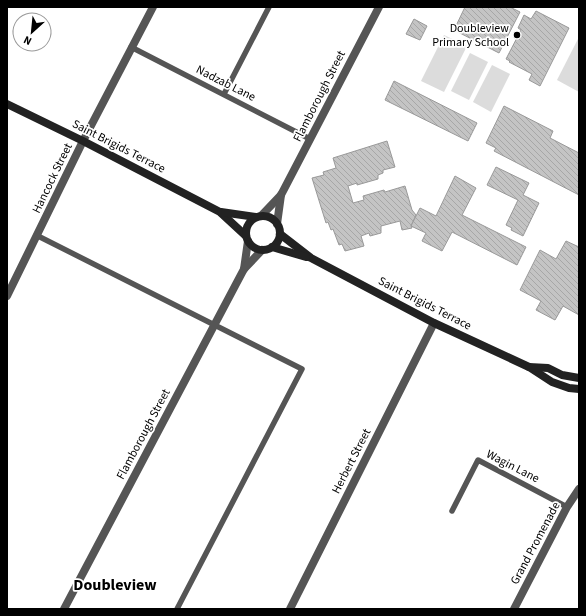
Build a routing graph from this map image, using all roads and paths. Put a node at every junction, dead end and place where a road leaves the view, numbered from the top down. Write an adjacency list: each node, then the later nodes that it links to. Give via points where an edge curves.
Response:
1 (153, 7): 4 (street, Hancock Street)
2 (269, 7): 5 (lane)
3 (379, 7): 7 (street, Flamborough Street)
4 (131, 48): 5 (lane, Nadzab Lane); 8 (street, Hancock Street)
5 (224, 94): 7 (lane, Nadzab Lane)
6 (7, 104): 8 (street, Saint Brigids Terrace)
7 (310, 139): 9 (street, Flamborough Street)
8 (83, 141): 10 (street, Saint Brigids Terrace); 14 (street, Hancock Street)
9 (281, 195): 11 (street, Flamborough Street); 12 (street, Flamborough Street)
10 (220, 212): 11 (street, Saint Brigids Terrace); 15 (street, Saint Brigids Terrace)
11 (259, 217): 12 (street, via 273,219); 15 (street, via 247,225)
12 (277, 224): 13 (street)
13 (280, 234): 16 (street); 18 (street, Saint Brigids Terrace)
14 (38, 236): 20 (street, Hancock Street); 22 (lane)
15 (247, 239): 17 (street, via 256,249); 19 (street, Flamborough Street)
16 (272, 248): 17 (street); 18 (street, Saint Brigids Terrace)
17 (262, 250): 19 (street, Flamborough Street)
18 (311, 258): 21 (street, Saint Brigids Terrace)
19 (244, 270): 22 (street, Flamborough Street)
20 (7, 296)
21 (434, 323): 23 (street, Saint Brigids Terrace); 31 (street, Herbert Street)
22 (214, 325): 29 (street, Flamborough Street); 30 (lane, via 302,369)
23 (529, 367): 24 (street, Saint Brigids Terrace, via 548,368 562,375); 25 (street, Saint Brigids Terrace, via 552,382)
24 (579, 378)
25 (579, 389)
26 (579, 490): 27 (street, Grand Promenade)
27 (567, 507): 28 (lane, Wagin Lane, via 478,460); 32 (street, Grand Promenade)
28 (452, 511)
29 (64, 609)
30 (177, 609)
31 (290, 609)
32 (514, 609)

